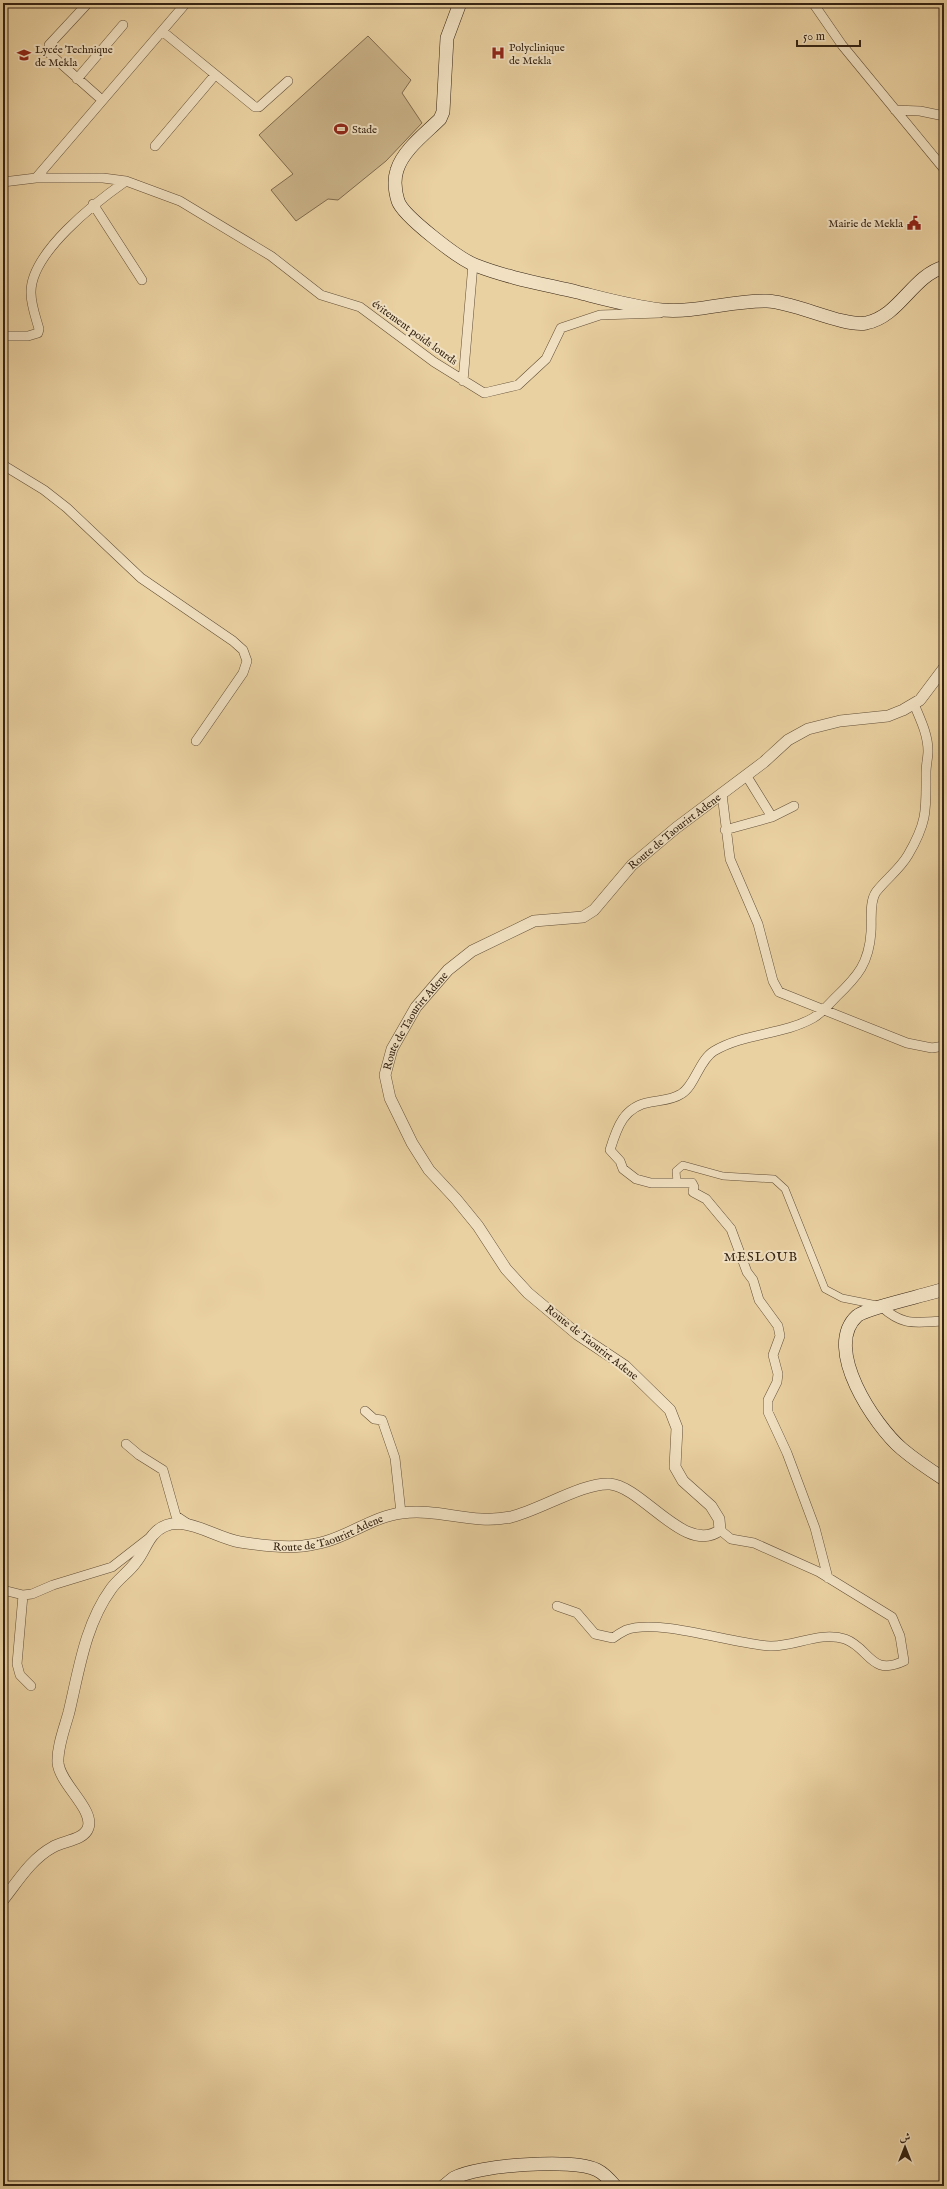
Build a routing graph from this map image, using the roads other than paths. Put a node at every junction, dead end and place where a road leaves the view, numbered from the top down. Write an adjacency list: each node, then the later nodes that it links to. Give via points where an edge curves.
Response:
1 (88, 3): 8 (street, via 49,46 50,54)
2 (186, 3): 6 (street)
3 (460, 3): 19 (main road, via 447,38 443,112 440,119 406,155 397,169 395,184 398,202 407,214)
4 (813, 3): 11 (street, via 842,45)
5 (122, 25): 8 (street)
6 (162, 31): 7 (street); 10 (street)
7 (215, 75): 9 (street, via 257,108); 13 (street)
8 (77, 79): 10 (street)
9 (288, 81)
10 (102, 100): 15 (street)
11 (895, 110): 12 (street, via 920,111); 14 (street)
12 (944, 116)
13 (155, 146)
14 (944, 169)
15 (36, 178): 16 (street, évitement poids lourds); 17 (street, évitement poids lourds, via 103,178)
16 (3, 182)
17 (126, 182): 18 (street); 24 (street, évitement poids lourds, via 180,201 271,256 321,294 360,307)
18 (93, 204): 21 (street); 23 (street, via 54,244 34,272 30,294 38,333 28,336)
19 (473, 264): 22 (main road, via 513,278 632,305 663,310); 24 (street)
20 (944, 267): 22 (main road, via 930,272 915,284 902,301 880,317 865,323 848,322 767,301)
21 (142, 280)
22 (690, 310): 24 (street, évitement poids lourds, via 647,315 600,315 561,328 546,359 518,385 484,393)
23 (3, 336)
24 (463, 381)
25 (3, 465): 28 (street, via 44,490 93,531 141,578 243,650 248,661 243,673)
26 (944, 668): 27 (street, Route de Taourirt Adene, via 920,700)
27 (914, 704): 29 (street, Route de Taourirt Adene, via 888,716 840,721 808,729 788,740); 34 (street, via 924,726 928,746 924,820 907,856 875,894 866,961 852,983)
28 (196, 741)
29 (746, 775): 30 (street, Route de Taourirt Adene); 32 (street)
30 (722, 794): 33 (street); 45 (street, Route de Taourirt Adene, via 632,865 594,910 583,917 534,921 472,952 448,970 416,1007 392,1049 385,1075 390,1098 412,1144 429,1170 478,1226 506,1269 528,1293 577,1334 625,1366 670,1410 677,1428 675,1467 683,1481 711,1506)
31 (794, 806): 32 (street)
32 (772, 817): 33 (street)
33 (725, 830): 34 (street, via 730,859 758,924 776,987 784,995)
34 (825, 1009): 35 (street, via 907,1043 932,1048); 36 (street, via 813,1018 790,1027 730,1043 714,1050 683,1093 634,1108 618,1124 610,1150 620,1161 623,1169 636,1178 651,1183)
35 (944, 1046)
36 (678, 1182): 38 (street, via 676,1171 683,1165 723,1176 774,1178 785,1189 825,1289 842,1298); 47 (street, via 692,1183 693,1192 706,1199 731,1229 760,1300 778,1326 780,1336 773,1355 778,1374 768,1400 768,1412 787,1452 811,1516)
37 (944, 1289): 38 (main road)
38 (883, 1307): 39 (street, via 894,1318 908,1322); 42 (main road, via 858,1315 847,1331 846,1348 850,1372 875,1419 901,1448)
39 (944, 1320)
40 (365, 1411): 43 (street, via 374,1419 382,1420 395,1458)
41 (126, 1444): 44 (street, via 163,1470 176,1516)
42 (944, 1479)
43 (401, 1513): 44 (street, Route de Taourirt Adene, via 388,1515 325,1542 299,1546 238,1542); 45 (street, Route de Taourirt Adene, via 435,1513 462,1519 509,1517 539,1509 581,1490 613,1484 627,1490 684,1530 700,1536 712,1535)
44 (188, 1524): 46 (street, Route de Taourirt Adene, via 163,1526)
45 (720, 1530): 47 (street, via 731,1539 767,1548)
46 (153, 1535): 49 (street, via 112,1567); 52 (street, Route de Taourirt Adene, via 136,1562 113,1586 92,1622 60,1750 58,1763 63,1779 86,1811 90,1821 88,1830 83,1836 49,1848 28,1868)
47 (828, 1578): 50 (street, via 892,1616 900,1636 904,1661 892,1667 873,1663 860,1649 845,1640 822,1636 771,1646 653,1627 627,1630 613,1638 595,1634 577,1613)
48 (3, 1590): 49 (street)
49 (23, 1595): 51 (street, via 17,1664 20,1675)
50 (557, 1606)
51 (31, 1686)
52 (3, 1900)
53 (444, 2186): 54 (main road, via 454,2178 475,2171 541,2164 574,2164 596,2169)
54 (615, 2186)

